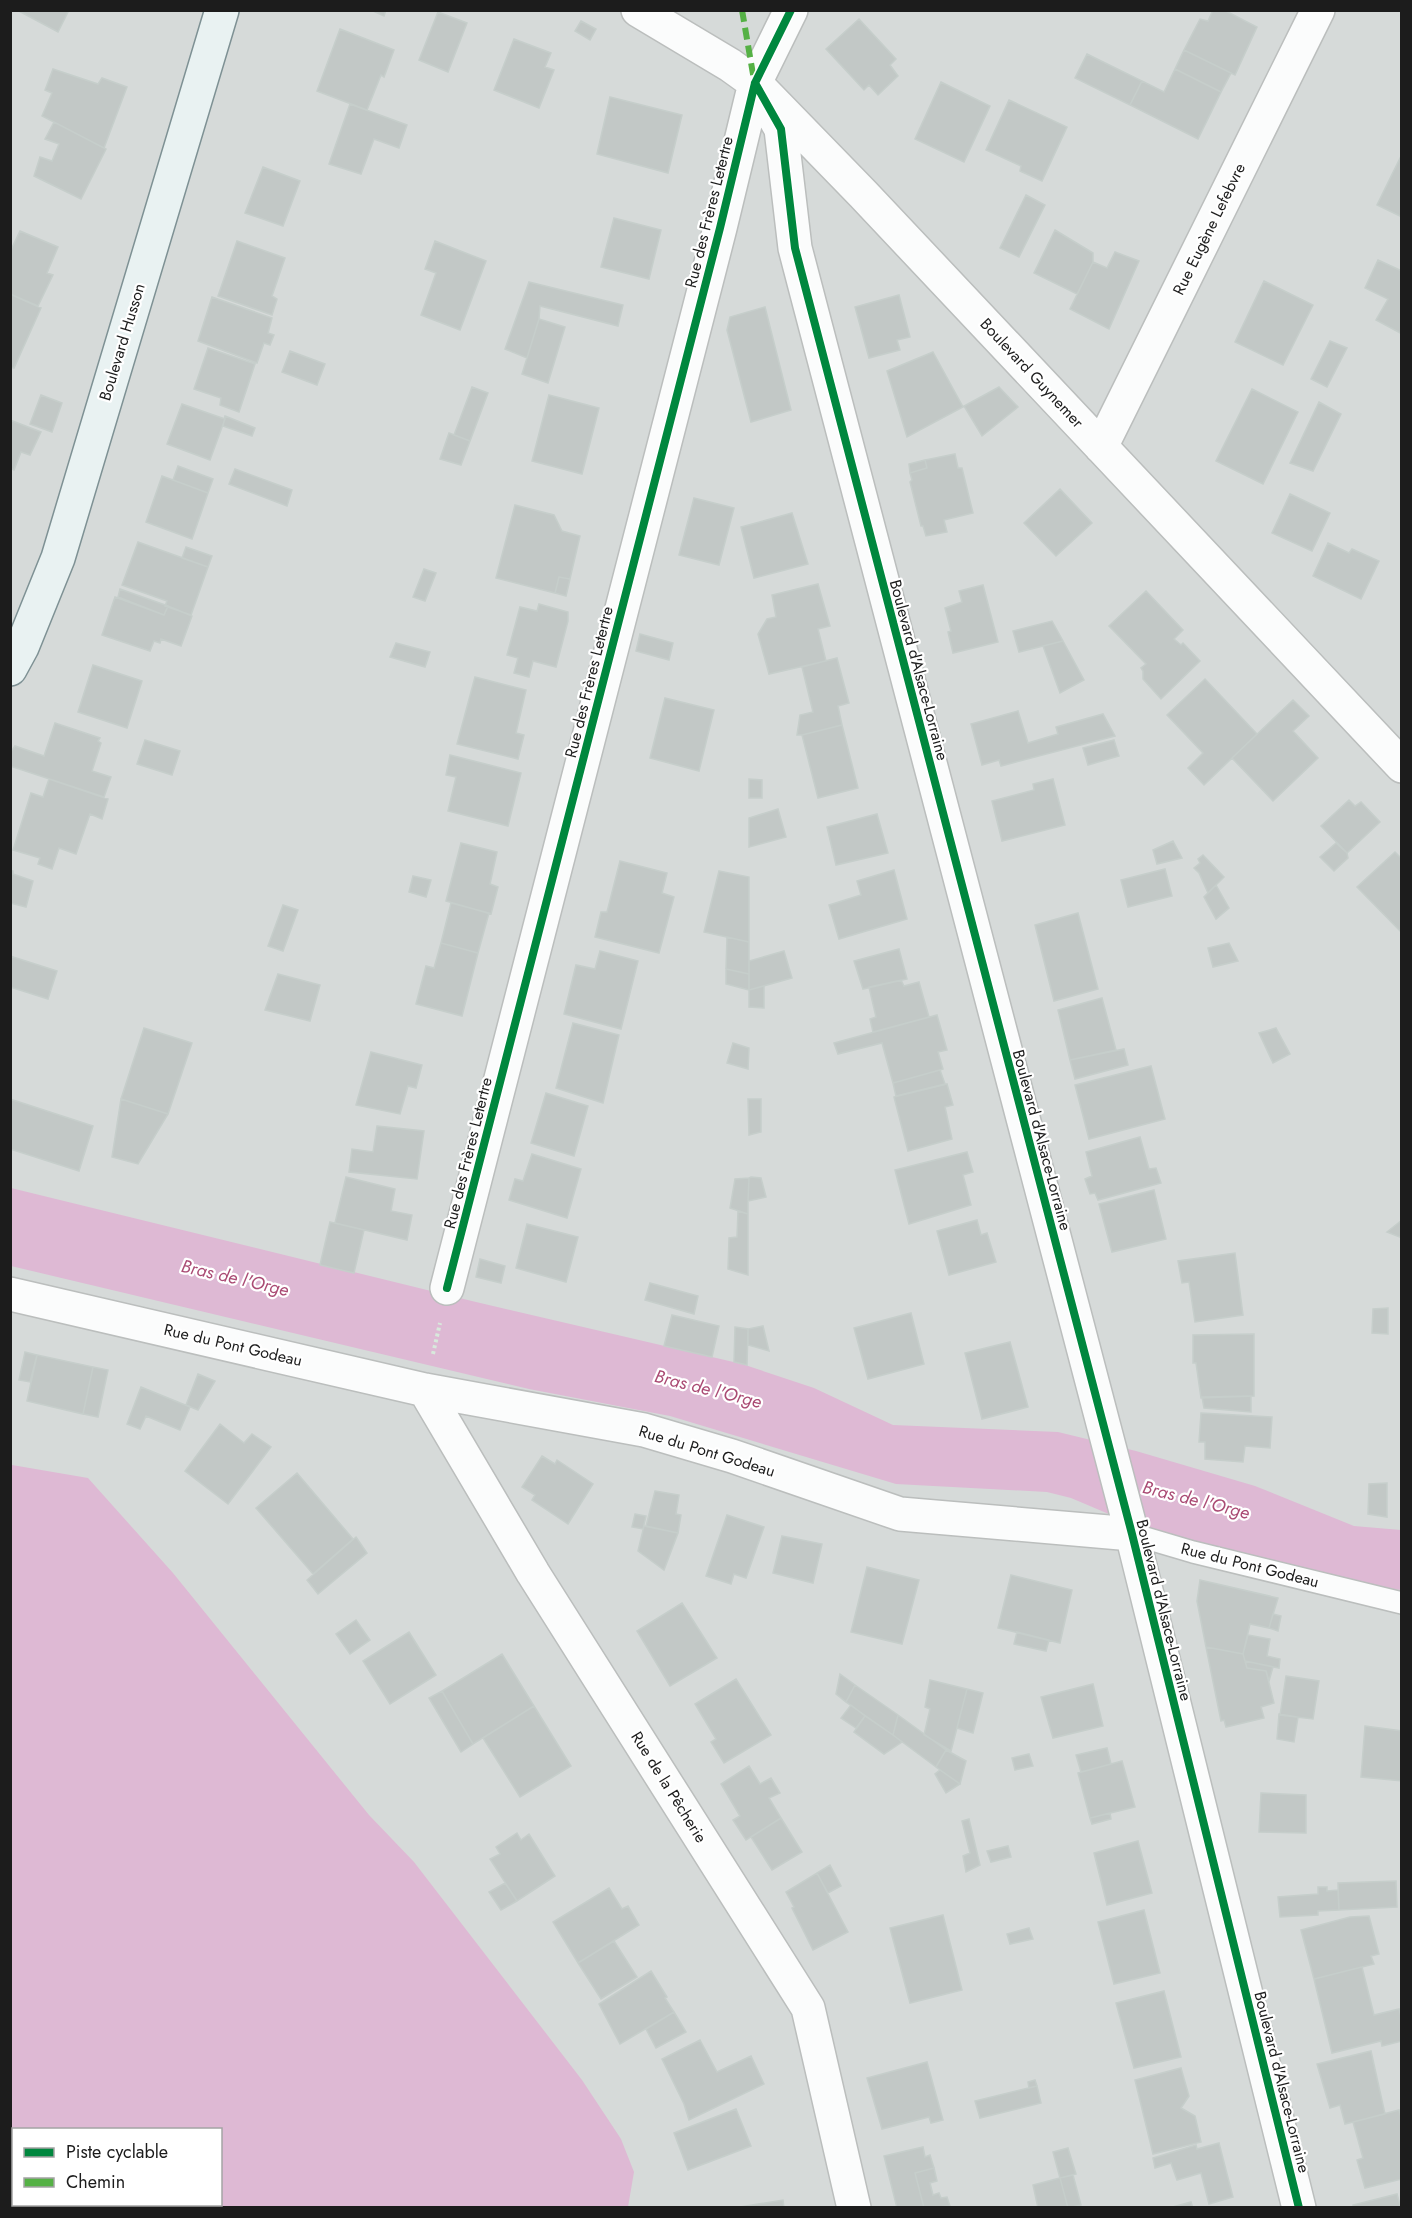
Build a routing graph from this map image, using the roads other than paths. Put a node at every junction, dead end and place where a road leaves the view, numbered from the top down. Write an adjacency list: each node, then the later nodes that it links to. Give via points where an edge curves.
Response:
1 (222, 10): 7 (street, Boulevard Husson, via 58,558)
2 (638, 10): 5 (street, Boulevard Guynemer)
3 (791, 10): 5 (street, Rue des Frères Letertre)
4 (1318, 10): 6 (street, Rue Eugène Lefebvre)
5 (755, 83): 6 (street, Boulevard Guynemer); 9 (street, Rue des Frères Letertre); 12 (street, Boulevard d'Alsace-Lorraine, via 782,129 795,248)
6 (1101, 447): 8 (street, Boulevard Guynemer)
7 (10, 669)
8 (1401, 766)
9 (447, 1288)
10 (10, 1294): 11 (street, Rue du Pont Godeau)
11 (425, 1390): 12 (street, Rue du Pont Godeau, via 644,1430 900,1514); 14 (street, Rue de la Pêcherie, via 533,1573 808,2008)
12 (1132, 1534): 13 (lane, Rue du Pont Godeau); 15 (street, Boulevard d'Alsace-Lorraine)
13 (1401, 1603)
14 (854, 2208)
15 (1299, 2208)

